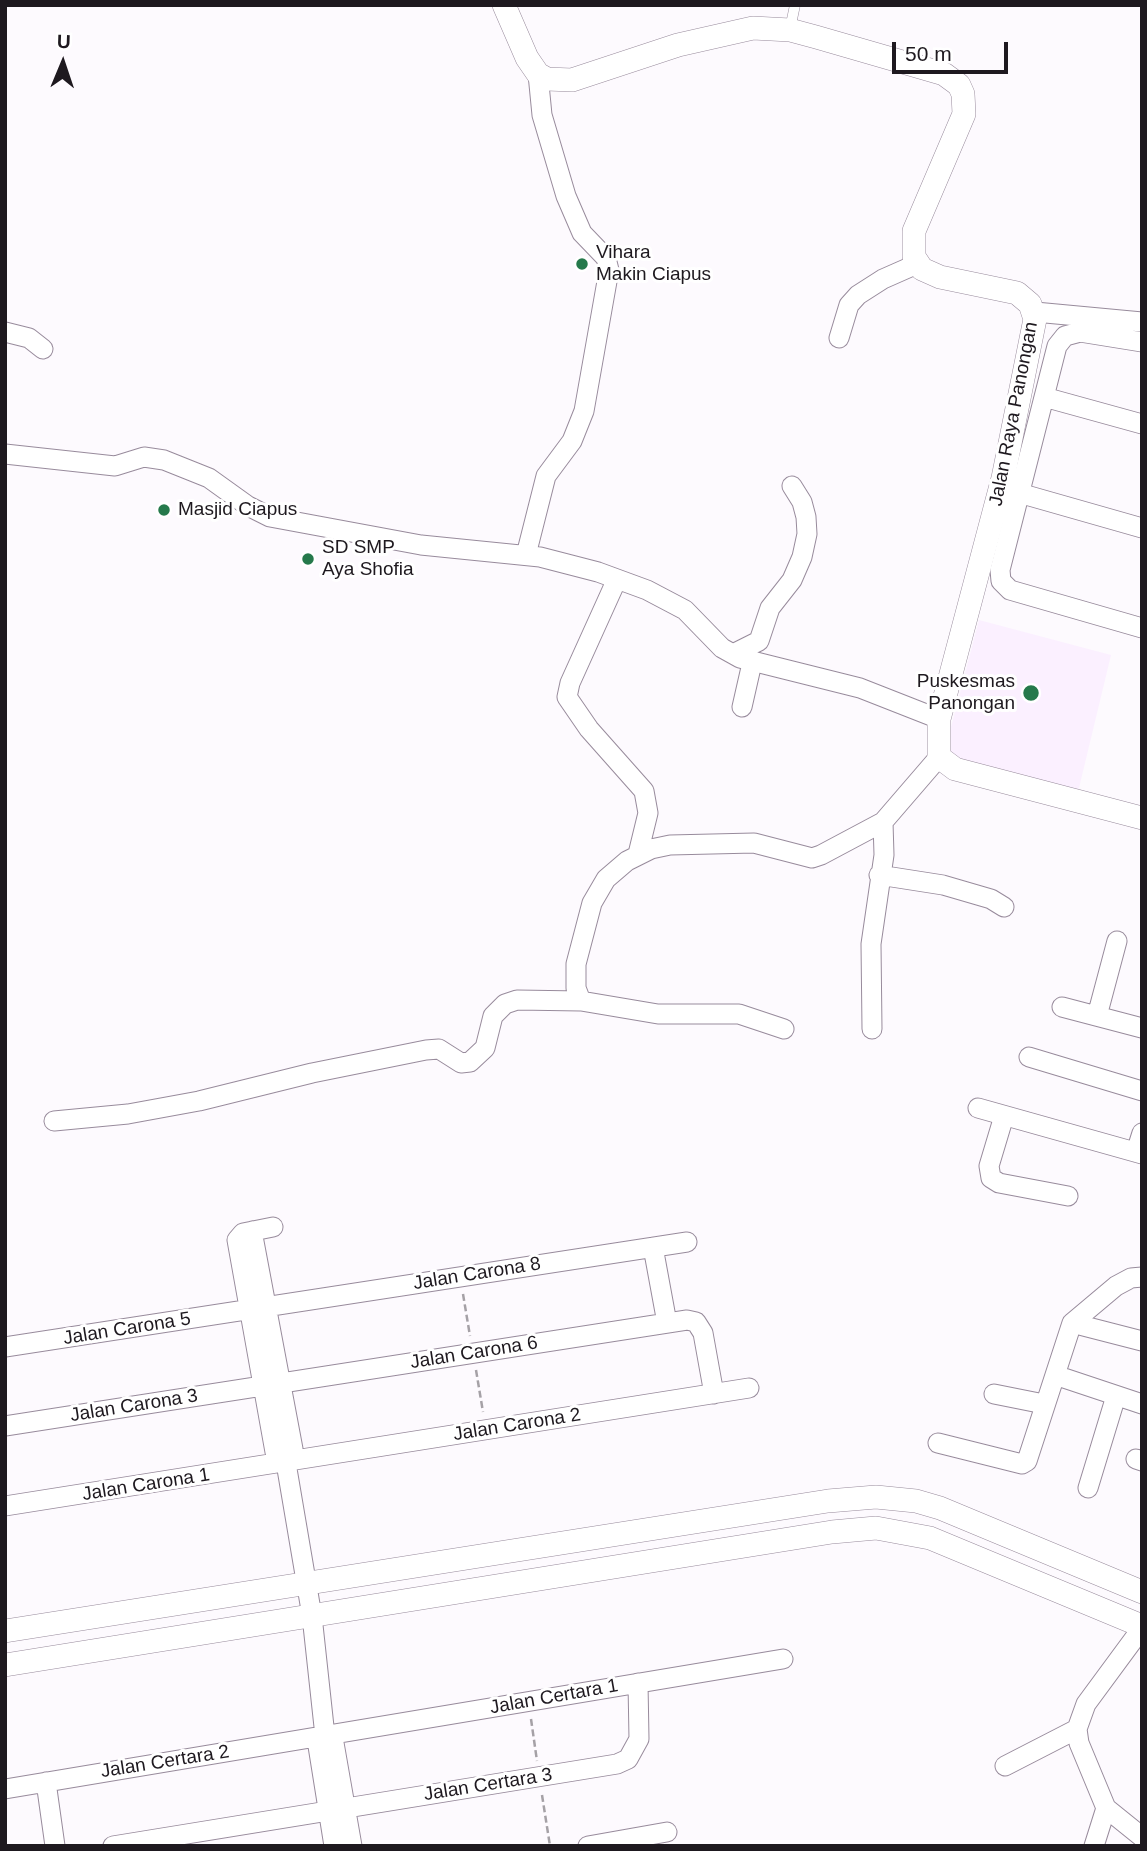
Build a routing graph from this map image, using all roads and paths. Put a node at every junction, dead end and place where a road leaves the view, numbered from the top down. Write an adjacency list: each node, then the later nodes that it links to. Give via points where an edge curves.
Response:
1 (504, 5): 4 (street)
2 (795, 5): 3 (lane)
3 (790, 30): 4 (street, via 737,30 572,80); 5 (street, via 944,74 959,85 964,114 914,231)
4 (538, 74): 18 (street, via 542,115 566,196 582,233 606,258 609,270 584,411 569,447 546,476)
5 (917, 264): 6 (street, Jalan Raya Panongan, via 940,277 1017,293); 9 (street, via 858,295 849,305)
6 (1035, 312): 7 (street); 24 (street, Jalan Raya Panongan, via 1031,352 1003,478)
7 (1142, 321)
8 (5, 332): 11 (street, via 29,338)
9 (839, 338)
10 (1142, 342): 12 (street, via 1080,332 1065,336 1057,346)
11 (43, 349)
12 (1044, 397): 13 (street); 16 (street)
13 (1142, 425)
14 (5, 454): 18 (street, via 114,466 144,457 164,460 218,482 270,517 421,545)
15 (792, 486): 21 (street, via 806,517 802,557 792,580 770,608 759,641)
16 (1019, 493): 17 (street); 20 (street, via 1001,581 1010,590)
17 (1142, 528)
18 (526, 555): 19 (street)
19 (617, 579): 21 (street, via 685,610); 28 (street, via 570,683 568,697 580,719 644,791 648,813)
20 (1142, 628)
21 (733, 654): 22 (street)
22 (752, 663): 23 (street); 24 (street, via 860,688)
23 (742, 707)
24 (939, 719): 25 (street, Jalan Raya Panongan)
25 (939, 757): 26 (street, via 955,769); 27 (street)
26 (1142, 818)
27 (883, 822): 28 (street, via 812,858 754,843 670,845); 29 (street)
28 (638, 854): 32 (street, via 614,870 592,903 576,964)
29 (879, 875): 30 (street, via 943,885); 37 (street, via 869,976)
30 (1004, 907)
31 (1117, 941): 34 (street)
32 (580, 1001): 36 (street, via 659,1014 739,1014); 42 (street, via 517,1000 505,1004 493,1016 483,1052 466,1063 443,1051 426,1050 199,1101)
33 (1062, 1007): 34 (street)
34 (1097, 1016): 35 (street)
35 (1142, 1028)
36 (784, 1029)
37 (872, 1029)
38 (1029, 1057): 39 (street)
39 (1142, 1091)
40 (978, 1108): 41 (street)
41 (1004, 1116): 44 (street); 45 (street, via 989,1166 991,1178)
42 (54, 1121)
43 (1142, 1133): 44 (street)
44 (1139, 1153)
45 (1068, 1196)
46 (273, 1227): 50 (street, via 243,1233 237,1240)
47 (687, 1242): 48 (street, Jalan Carona 8)
48 (653, 1247): 50 (street, Jalan Carona 8); 51 (street)
49 (1142, 1277): 52 (street, via 1116,1286)
50 (258, 1308): 54 (street, Jalan Carona 5); 56 (street)
51 (667, 1323): 56 (street, Jalan Carona 6); 58 (street, Jalan Carona 6, via 696,1322 703,1333)
52 (1072, 1323): 53 (street); 55 (street)
53 (1142, 1341)
54 (5, 1347)
55 (1055, 1375): 60 (street); 61 (street)
56 (272, 1385): 63 (street, Jalan Carona 3); 65 (street, via 275,1452)
57 (749, 1388): 58 (street, Jalan Carona 2)
58 (714, 1394): 65 (street, Jalan Carona 2)
59 (994, 1394): 61 (street)
60 (1116, 1396): 62 (street); 66 (street)
61 (1044, 1404): 64 (street, via 1031,1456 1021,1464)
62 (1142, 1404)
63 (5, 1426)
64 (938, 1443)
65 (286, 1464): 67 (street, Jalan Carona 1); 68 (street)
66 (1088, 1488)
67 (5, 1506)
68 (306, 1585): 69 (street, via 876,1497 940,1508); 70 (street); 72 (street)
69 (1141, 1590)
70 (312, 1616): 71 (street, via 876,1528 930,1538); 74 (street); 77 (street)
71 (1142, 1627): 76 (street, via 1086,1703)
72 (5, 1631)
73 (783, 1659): 75 (street, Jalan Certara 1)
74 (5, 1665)
75 (638, 1683): 77 (street, Jalan Certara 1); 82 (street, Jalan Certara 3, via 639,1738 628,1759 617,1764)
76 (1077, 1729): 78 (street); 81 (street)
77 (325, 1736): 79 (street, Jalan Certara 2); 82 (street, via 318,1746)
78 (1004, 1766)
79 (46, 1782): 80 (street, Jalan Certara 2); 85 (street)
80 (5, 1789)
81 (1106, 1808): 84 (street); 90 (street)
82 (337, 1810): 86 (street, Jalan Certara 3); 87 (street); 88 (street)
83 (667, 1832): 89 (street)
84 (1142, 1837)
85 (55, 1846)
86 (114, 1846)
87 (334, 1846)
88 (352, 1846)
89 (588, 1846)
90 (1094, 1846)

